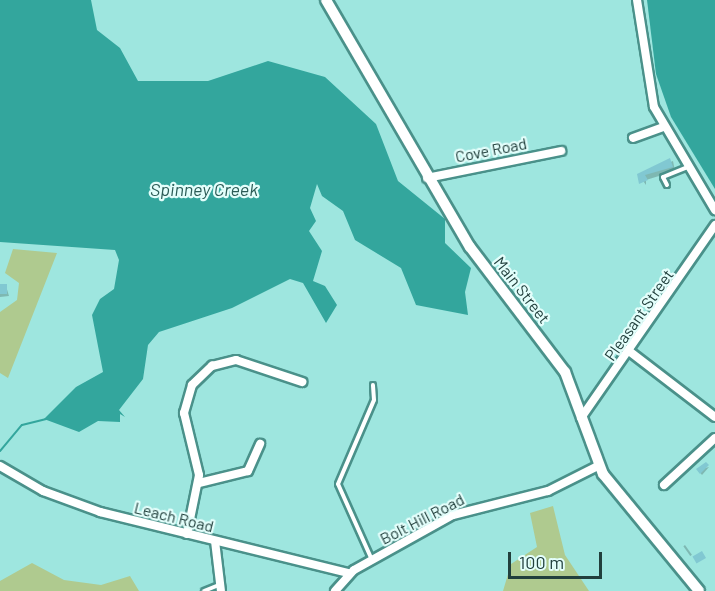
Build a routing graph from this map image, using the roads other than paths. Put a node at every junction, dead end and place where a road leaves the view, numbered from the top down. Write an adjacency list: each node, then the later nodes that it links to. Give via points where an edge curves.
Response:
1 (326, 0): 7 (main road, Main Street)
2 (637, 0): 3 (street, via 647,82)
3 (664, 127): 4 (street); 6 (street)
4 (633, 138)
5 (561, 151): 7 (street, Cove Road)
6 (691, 165): 8 (lane, via 663,177); 9 (street)
7 (427, 178): 16 (main road, Main Street, via 480,261 561,365)
8 (667, 184)
9 (715, 210)
10 (715, 228): 11 (street, Pleasant Street)
11 (712, 242): 12 (street, Pleasant Street)
12 (629, 351): 15 (street); 16 (street, Pleasant Street)
13 (302, 382): 21 (street, via 236,360 217,363 201,376 189,390 184,413)
14 (373, 385): 25 (lane, via 374,400 338,484)
15 (715, 417)
16 (581, 418): 20 (main road, Main Street)
17 (715, 438): 22 (street)
18 (260, 444): 21 (street, via 248,471)
19 (0, 466): 23 (street, Leach Road, via 62,499)
20 (598, 466): 25 (street, Bolt Hill Road, via 548,491 469,508); 30 (main road, Main Street)
21 (199, 483): 23 (street)
22 (664, 485)
23 (187, 534): 24 (street, Leach Road)
24 (215, 542): 26 (street, Leach Road); 27 (street)
25 (372, 560): 26 (street, Bolt Hill Road)
26 (348, 573): 29 (street, Bolt Hill Road)
27 (220, 588): 28 (lane)
28 (204, 591)
29 (335, 591)
30 (699, 591)

